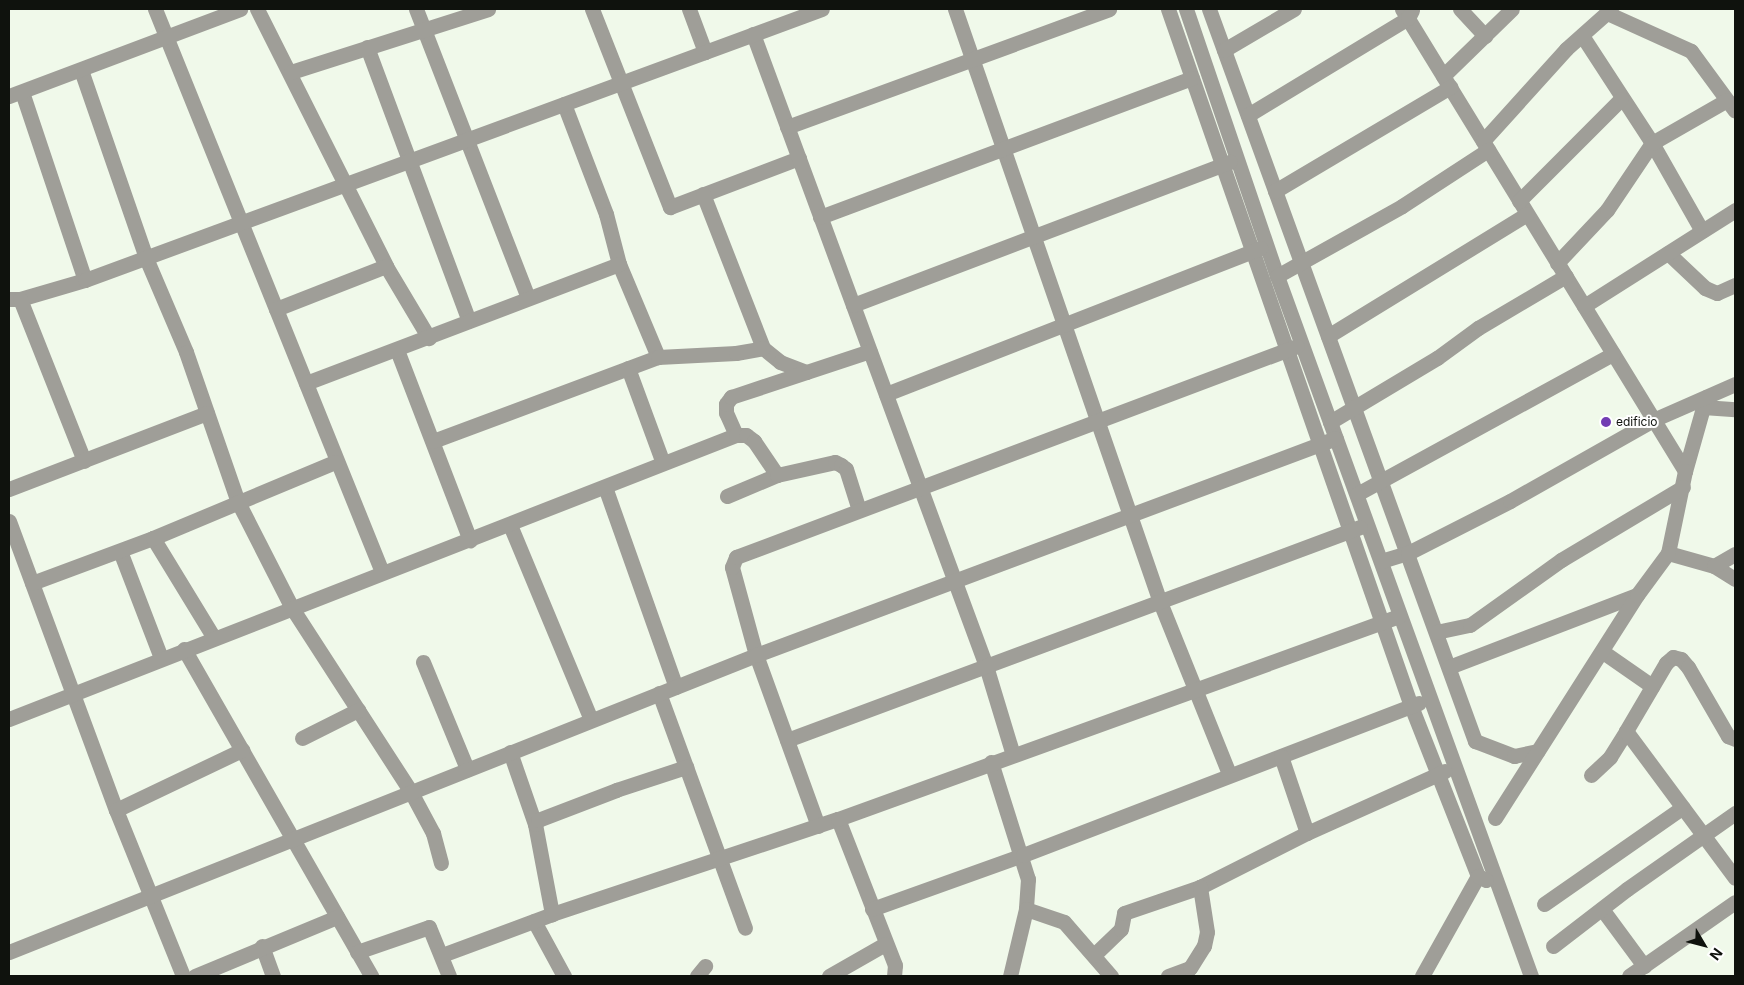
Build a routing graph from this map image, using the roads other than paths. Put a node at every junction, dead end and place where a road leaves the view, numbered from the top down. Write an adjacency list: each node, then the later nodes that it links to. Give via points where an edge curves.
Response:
1 (155, 9): 22 (street)
2 (240, 9): 22 (street)
3 (258, 9): 30 (street)
4 (416, 9): 20 (street)
5 (488, 9): 20 (street)
6 (592, 9): 32 (street)
7 (689, 9): 27 (street)
8 (822, 9): 19 (street)
9 (955, 9): 28 (street)
10 (1109, 9): 28 (street)
11 (1168, 9): 31 (street)
12 (1186, 9): 45 (street)
13 (1209, 9): 26 (street)
14 (1294, 9): 26 (street)
15 (1460, 9): 23 (street)
16 (1512, 9): 23 (street)
17 (1609, 11): 24 (street); 37 (street, via 1691,51)
18 (1408, 12): 33 (street); 38 (street)
19 (782, 16): 21 (street)
20 (424, 32): 25 (street); 40 (street)
21 (753, 34): 27 (street); 39 (street)
22 (166, 36): 29 (street); 55 (street)
23 (1486, 36): 33 (street)
24 (1583, 37): 35 (street); 42 (street, via 1566,49)
25 (367, 47): 30 (street); 46 (street)
26 (1224, 50): 38 (street)
27 (705, 52): 32 (street)
28 (972, 59): 39 (street); 43 (street)
29 (81, 70): 34 (street); 61 (street)
30 (290, 72): 48 (street)
31 (1192, 78): 43 (street); 47 (street)
32 (623, 82): 36 (street); 50 (street, via 670,207)
33 (1446, 82): 42 (street); 49 (street)
34 (15, 94): 68 (street)
35 (1621, 99): 41 (street); 51 (street)
36 (564, 104): 40 (street); 63 (street, via 606,214)
37 (1731, 105): 41 (street)
38 (1248, 115): 49 (street)
39 (787, 127): 44 (street)
40 (468, 139): 46 (street); 70 (street)
41 (1652, 143): 56 (street); 62 (street, via 1607,210)
42 (1485, 145): 51 (street); 64 (street, via 1402,206)
43 (1003, 149): 54 (street); 57 (street)
44 (799, 158): 50 (street); 54 (street)
45 (1237, 160): 47 (street); 58 (street)
46 (409, 161): 48 (street); 75 (street)
47 (1223, 165): 57 (street); 59 (street)
48 (346, 184): 55 (street); 65 (street)
49 (1275, 191): 64 (street)
50 (703, 194): 80 (street)
51 (1519, 201): 53 (street)
52 (1735, 210): 56 (street)
53 (1527, 214): 62 (street); 77 (street)
54 (820, 217): 72 (street)
55 (241, 223): 61 (street); 74 (street)
56 (1702, 231): 60 (street)
57 (1035, 236): 72 (street); 76 (street)
58 (1267, 245): 59 (street); 66 (street)
59 (1254, 253): 76 (street); 79 (street)
60 (1668, 253): 69 (street, via 1706,288 1717,292); 73 (street)
61 (146, 258): 68 (street); 93 (street)
62 (1557, 263): 67 (street)
63 (619, 264): 70 (street); 84 (street)
64 (1302, 264): 66 (street); 77 (street)
65 (386, 266): 74 (street); 78 (street)
66 (1277, 276): 79 (street)
67 (1566, 276): 73 (street); 91 (street, via 1478,328 1437,358)
68 (85, 280): 71 (street)
69 (1735, 285)
70 (528, 298): 75 (street)
71 (14, 299): 101 (street)
72 (853, 306): 82 (street)
73 (1584, 306): 83 (street)
74 (276, 309): 87 (street)
75 (469, 321): 78 (street)
76 (1064, 326): 89 (street); 95 (street)
77 (1328, 336): 91 (street)
78 (428, 338): 81 (street)
79 (1295, 347): 95 (street); 96 (street); 100 (street)
80 (763, 348): 84 (street); 86 (street, via 780,362)
81 (397, 350): 87 (street); 99 (street)
82 (870, 351): 86 (street); 89 (street)
83 (1613, 354): 94 (street); 106 (street)
84 (658, 357): 85 (street)
85 (628, 368): 99 (street); 103 (street)
86 (806, 372): 97 (street, via 731,397 726,404 726,413)
87 (306, 383): 102 (street)
88 (1735, 384): 90 (street)
89 (886, 394): 110 (street)
90 (1705, 402): 92 (street); 94 (street); 104 (street)
91 (1355, 408): 96 (street); 106 (street)
92 (1735, 409)
93 (208, 413): 101 (street); 113 (street)
94 (1654, 420): 104 (street); 123 (street, via 1510,501)
95 (1100, 421): 110 (street); 115 (street)
96 (1330, 422): 98 (street)
97 (736, 435): 103 (street); 105 (street, via 746,435 754,441)
98 (1336, 438): 100 (street); 111 (street)
99 (433, 441): 121 (street)
100 (1321, 445): 115 (street); 119 (street)
101 (84, 461): 109 (street)
102 (335, 462): 113 (street); 128 (street)
103 (663, 464): 107 (street)
104 (1685, 471): 108 (street)
105 (778, 475): 112 (street); 114 (street, via 835,462 846,469)
106 (1382, 482): 111 (street); 123 (street)
107 (605, 487): 118 (street); 147 (street)
108 (1683, 487): 124 (street); 137 (street, via 1561,560 1470,625)
109 (9, 489)
110 (921, 489): 114 (street); 130 (street)
111 (1357, 494): 117 (street)
112 (727, 496)
113 (238, 502): 120 (street); 134 (street)
114 (859, 510): 141 (street, via 736,556 732,567)
115 (1133, 516): 130 (street); 133 (street)
116 (9, 521): 131 (street)
117 (1368, 524): 119 (street); 126 (street)
118 (510, 525): 121 (street); 155 (street)
119 (1351, 531): 133 (street); 136 (street)
120 (153, 538): 122 (street); 138 (street)
121 (470, 540): 128 (street)
122 (120, 551): 131 (street); 142 (street)
123 (1408, 553): 126 (street); 137 (street)
124 (1668, 553): 127 (street); 132 (street)
125 (1735, 554): 127 (street)
126 (1381, 560): 135 (street)
127 (1714, 566): 129 (street)
128 (382, 572): 134 (street)
129 (1735, 579)
130 (955, 581): 141 (street); 144 (street)
131 (32, 583): 149 (street)
132 (1637, 595): 140 (street); 145 (street)
133 (1160, 602): 144 (street); 148 (street)
134 (292, 608): 138 (street); 153 (street)
135 (1399, 616): 136 (street); 151 (street)
136 (1382, 620): 148 (street); 152 (street)
137 (1436, 632): 145 (street)
138 (214, 638): 139 (street)
139 (184, 649): 142 (street); 160 (street)
140 (1603, 652): 146 (street); 161 (street)
141 (756, 655): 147 (street); 159 (street)
142 (161, 658): 149 (street)
143 (423, 662): 168 (street)
144 (986, 666): 159 (street); 163 (street)
145 (1449, 667): 161 (street, via 1477,744 1514,756)
146 (1652, 686): 156 (street); 158 (street, via 1666,663 1673,658 1681,659 1728,736)
147 (676, 687): 150 (street)
148 (1197, 690): 163 (street); 169 (street)
149 (73, 692): 154 (street); 174 (street)
150 (660, 693): 155 (street); 166 (street)
151 (1432, 699): 152 (street); 167 (street)
152 (1411, 706): 164 (street); 170 (street)
153 (358, 710): 157 (street); 172 (street)
154 (9, 719)
155 (591, 720): 162 (street)
156 (1626, 731): 171 (street, via 1610,757); 173 (street)
157 (302, 738)
158 (1735, 739)
159 (787, 740): 179 (street)
160 (242, 750): 174 (street); 182 (street)
161 (1537, 751): 176 (street)
162 (510, 752): 168 (street); 178 (street)
163 (1014, 755): 165 (street)
164 (1281, 756): 169 (street); 180 (street)
165 (991, 762): 177 (street); 183 (street)
166 (686, 767): 178 (street, via 616,790 538,820); 184 (street)
167 (1457, 768): 170 (street); 189 (street)
168 (467, 769): 172 (street)
169 (1229, 774): 183 (street)
170 (1437, 774): 180 (street); 186 (street)
171 (1591, 775)
172 (411, 792): 182 (street); 185 (street, via 433,833)
173 (1683, 807): 181 (street); 192 (street)
174 (116, 810): 190 (street)
175 (1735, 814): 181 (street)
176 (1495, 818)
177 (838, 819): 179 (street); 194 (street)
178 (535, 824): 196 (street)
179 (818, 826): 184 (street)
180 (1307, 833): 188 (street)
181 (1702, 834): 187 (street); 195 (street)
182 (292, 838): 190 (street); 197 (street)
183 (1023, 855): 193 (street, via 1028,879); 194 (street)
184 (719, 860): 196 (street); 199 (street)
185 (441, 863)
186 (1478, 876): 189 (street); 219 (street)
187 (1735, 878)
188 (1200, 887): 205 (street, via 1124,913 1121,929); 218 (street, via 1207,932 1204,946 1190,968)
189 (1501, 887): 220 (street)
190 (149, 894): 203 (street); 208 (street)
191 (1735, 902): 207 (street)
192 (1544, 904)
193 (1026, 908): 205 (street, via 1064,922); 216 (street)
194 (872, 909): 200 (street)
195 (1602, 909): 202 (street); 207 (street)
196 (552, 914): 198 (street)
197 (337, 917): 201 (street); 204 (street)
198 (534, 920): 206 (street); 213 (street)
199 (745, 928)
200 (885, 944): 214 (street); 215 (street, via 895,965)
201 (262, 946): 209 (street); 210 (street)
202 (1553, 946)
203 (9, 952)
204 (356, 952): 206 (street, via 423,927 432,932); 211 (street)
205 (1094, 955): 217 (street)
206 (442, 956): 212 (street)
207 (1644, 966): 221 (street)
208 (183, 976)
209 (195, 976)
210 (273, 976)
211 (371, 976)
212 (449, 976)
213 (564, 976)
214 (829, 976)
215 (894, 976)
216 (1010, 976)
217 (1111, 976)
218 (1168, 976)
219 (1422, 976)
220 (1531, 976)
221 (1629, 976)

